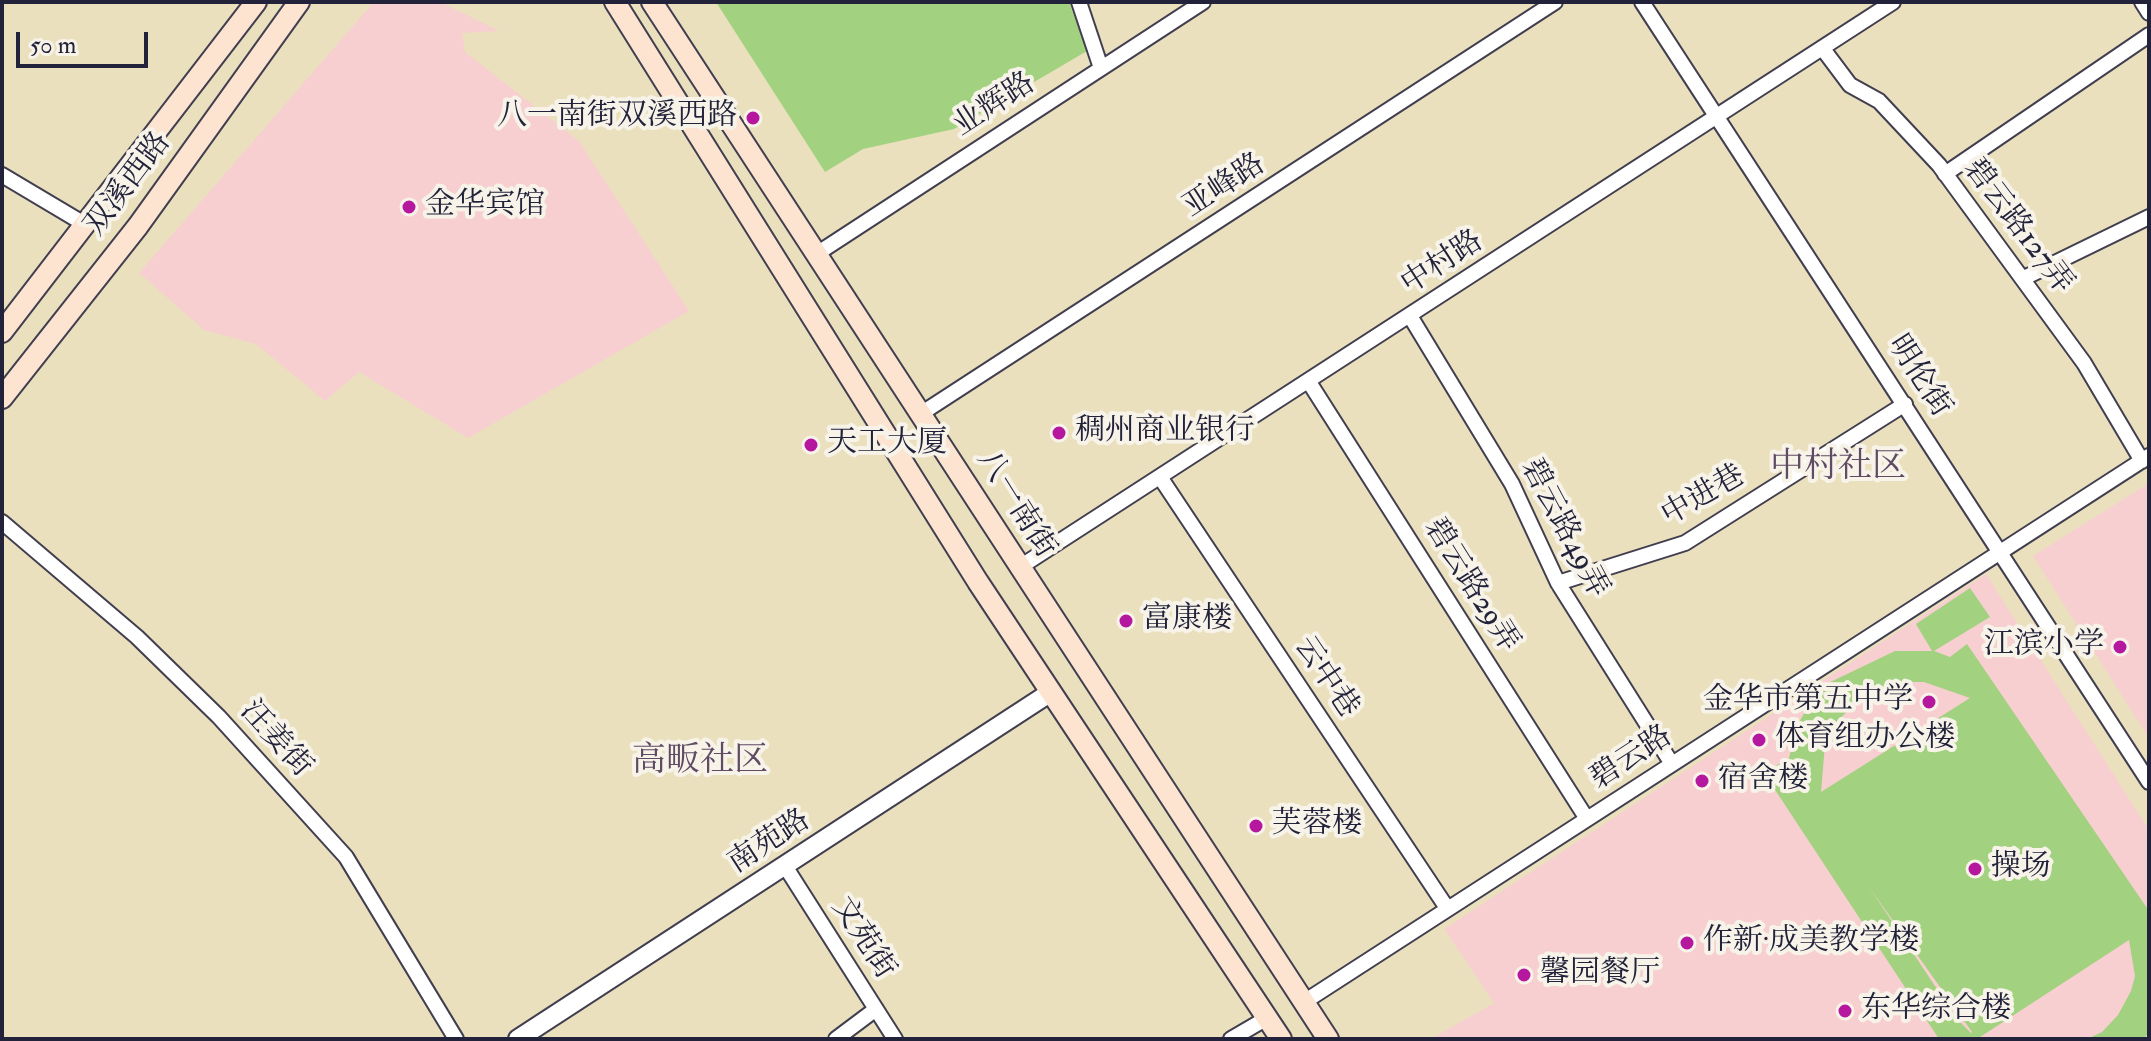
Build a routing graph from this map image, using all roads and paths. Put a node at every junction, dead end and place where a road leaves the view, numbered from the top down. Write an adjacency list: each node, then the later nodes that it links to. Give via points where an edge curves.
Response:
1 (256, 2): 19 (main road, 双溪西路)
2 (299, 2): 25 (main road, 双溪西路, via 138,226)
3 (615, 2): 34 (main road)
4 (652, 2): 20 (main road, 八一南街)
5 (1079, 2): 14 (street)
6 (1203, 2): 14 (street, 业辉路)
7 (1555, 2): 27 (street, 亚峰路)
8 (1642, 2): 15 (street, 明伦街)
9 (1893, 2): 13 (street, 中村路)
10 (2142, 2): 11 (street)
11 (2149, 13)
12 (2149, 35): 16 (street)
13 (1823, 49): 15 (street, 中村路); 16 (street, 碧云路127弄, via 1850,85 1879,101)
14 (1101, 68): 20 (street, 业辉路)
15 (1719, 117): 22 (street, 中村路); 26 (street, 明伦街)
16 (1945, 174): 21 (street, 碧云路127弄)
17 (2, 175): 19 (street)
18 (2149, 217): 21 (street)
19 (86, 225): 23 (main road, 双溪西路)
20 (815, 255): 27 (main road, 八一南街)
21 (2024, 278): 28 (street, 碧云路127弄)
22 (1410, 316): 24 (street, 中村路); 33 (street, 碧云路49弄, via 1512,484)
23 (2, 332)
24 (1309, 382): 29 (street, 中村路); 37 (street, 碧云路29弄)
25 (2, 398)
26 (1905, 404): 31 (street, 明伦街); 33 (street, 中进巷, via 1685,543)
27 (922, 413): 32 (main road, 八一南街)
28 (2145, 459): 31 (street, 碧云路)
29 (1160, 477): 32 (street, 中村路); 39 (street, 云中巷)
30 (2, 522): 43 (street, 汪姜街, via 199,697 346,857)
31 (2001, 553): 35 (street, 碧云路); 36 (street, 明伦街)
32 (1020, 567): 40 (main road, 八一南街)
33 (1558, 583): 35 (street, 碧云路49弄)
34 (1051, 692): 38 (street, 南苑路); 42 (main road)
35 (1672, 764): 37 (street, 碧云路)
36 (2149, 782)
37 (1587, 819): 39 (street, 碧云路)
38 (785, 866): 41 (street, 文苑街); 44 (street, 南苑路)
39 (1447, 908): 40 (street, 碧云路)
40 (1304, 1002): 49 (main road, 八一南街)
41 (876, 1009): 45 (street); 46 (street, 文苑街)
42 (1267, 1018): 47 (street); 48 (main road)
43 (456, 1039)
44 (518, 1039)
45 (836, 1039)
46 (895, 1039)
47 (1231, 1039)
48 (1281, 1039)
49 (1328, 1039)

